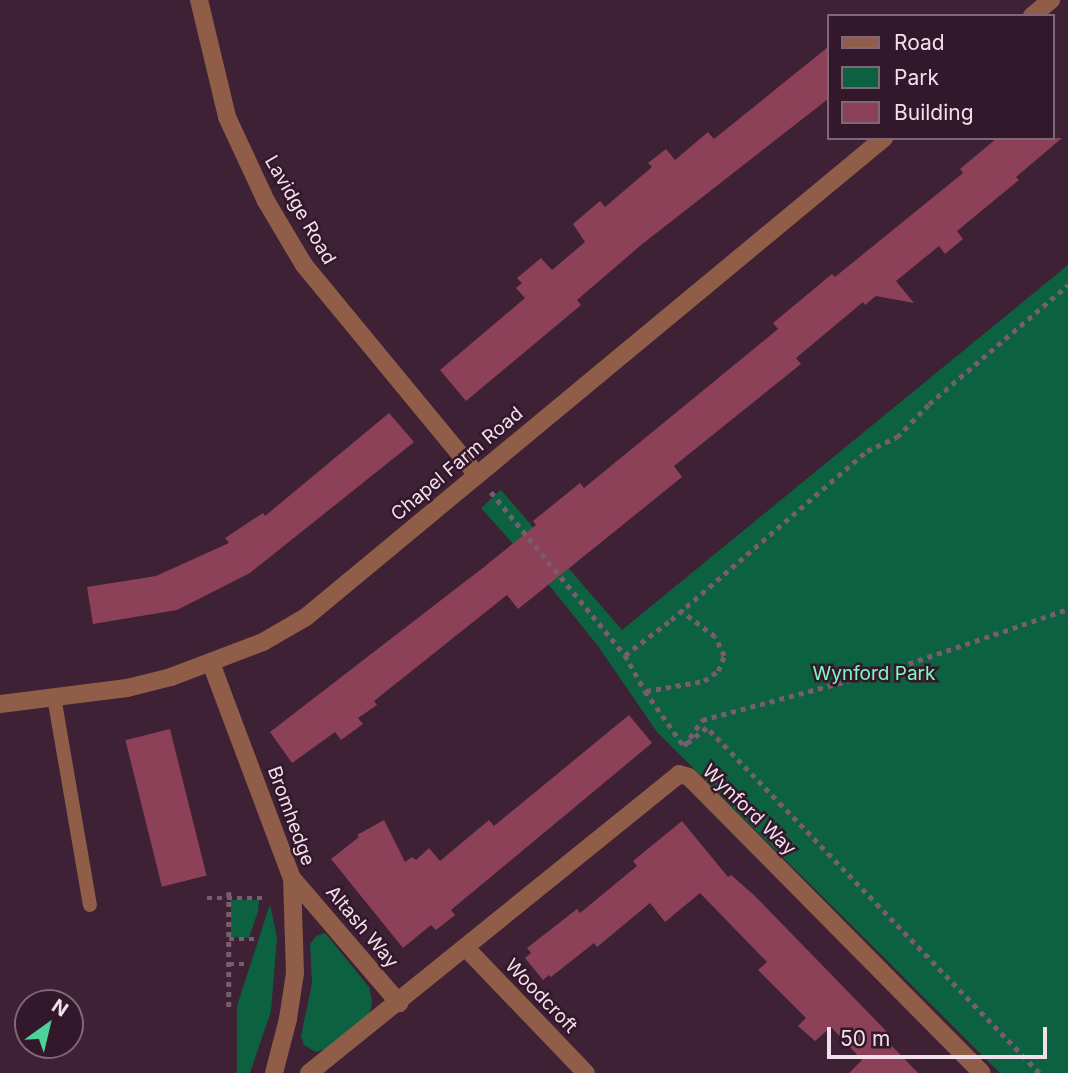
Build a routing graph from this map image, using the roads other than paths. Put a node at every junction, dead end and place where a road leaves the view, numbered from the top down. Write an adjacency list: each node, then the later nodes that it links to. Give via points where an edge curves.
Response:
1 (200, 0): 5 (street, Lavidge Road, via 227,117 266,201 304,265)
2 (1051, 0): 3 (street)
3 (1034, 14)
4 (882, 140): 5 (street, Chapel Farm Road)
5 (477, 475): 6 (street, Chapel Farm Road, via 306,617 263,642)
6 (211, 663): 7 (street, Chapel Farm Road, via 127,688); 9 (street, Bromhedge)
7 (54, 697): 8 (street, Chapel Farm Road); 10 (lane)
8 (0, 704)
9 (292, 878): 12 (street, Altash Way); 13 (street, Bromhedge, via 295,973)
10 (90, 905)
11 (466, 948): 12 (street); 15 (street, Woodcroft); 16 (street, Wynford Way, via 678,774 689,777)
12 (399, 1003): 14 (street)
13 (274, 1073)
14 (309, 1073)
15 (586, 1073)
16 (982, 1073)

